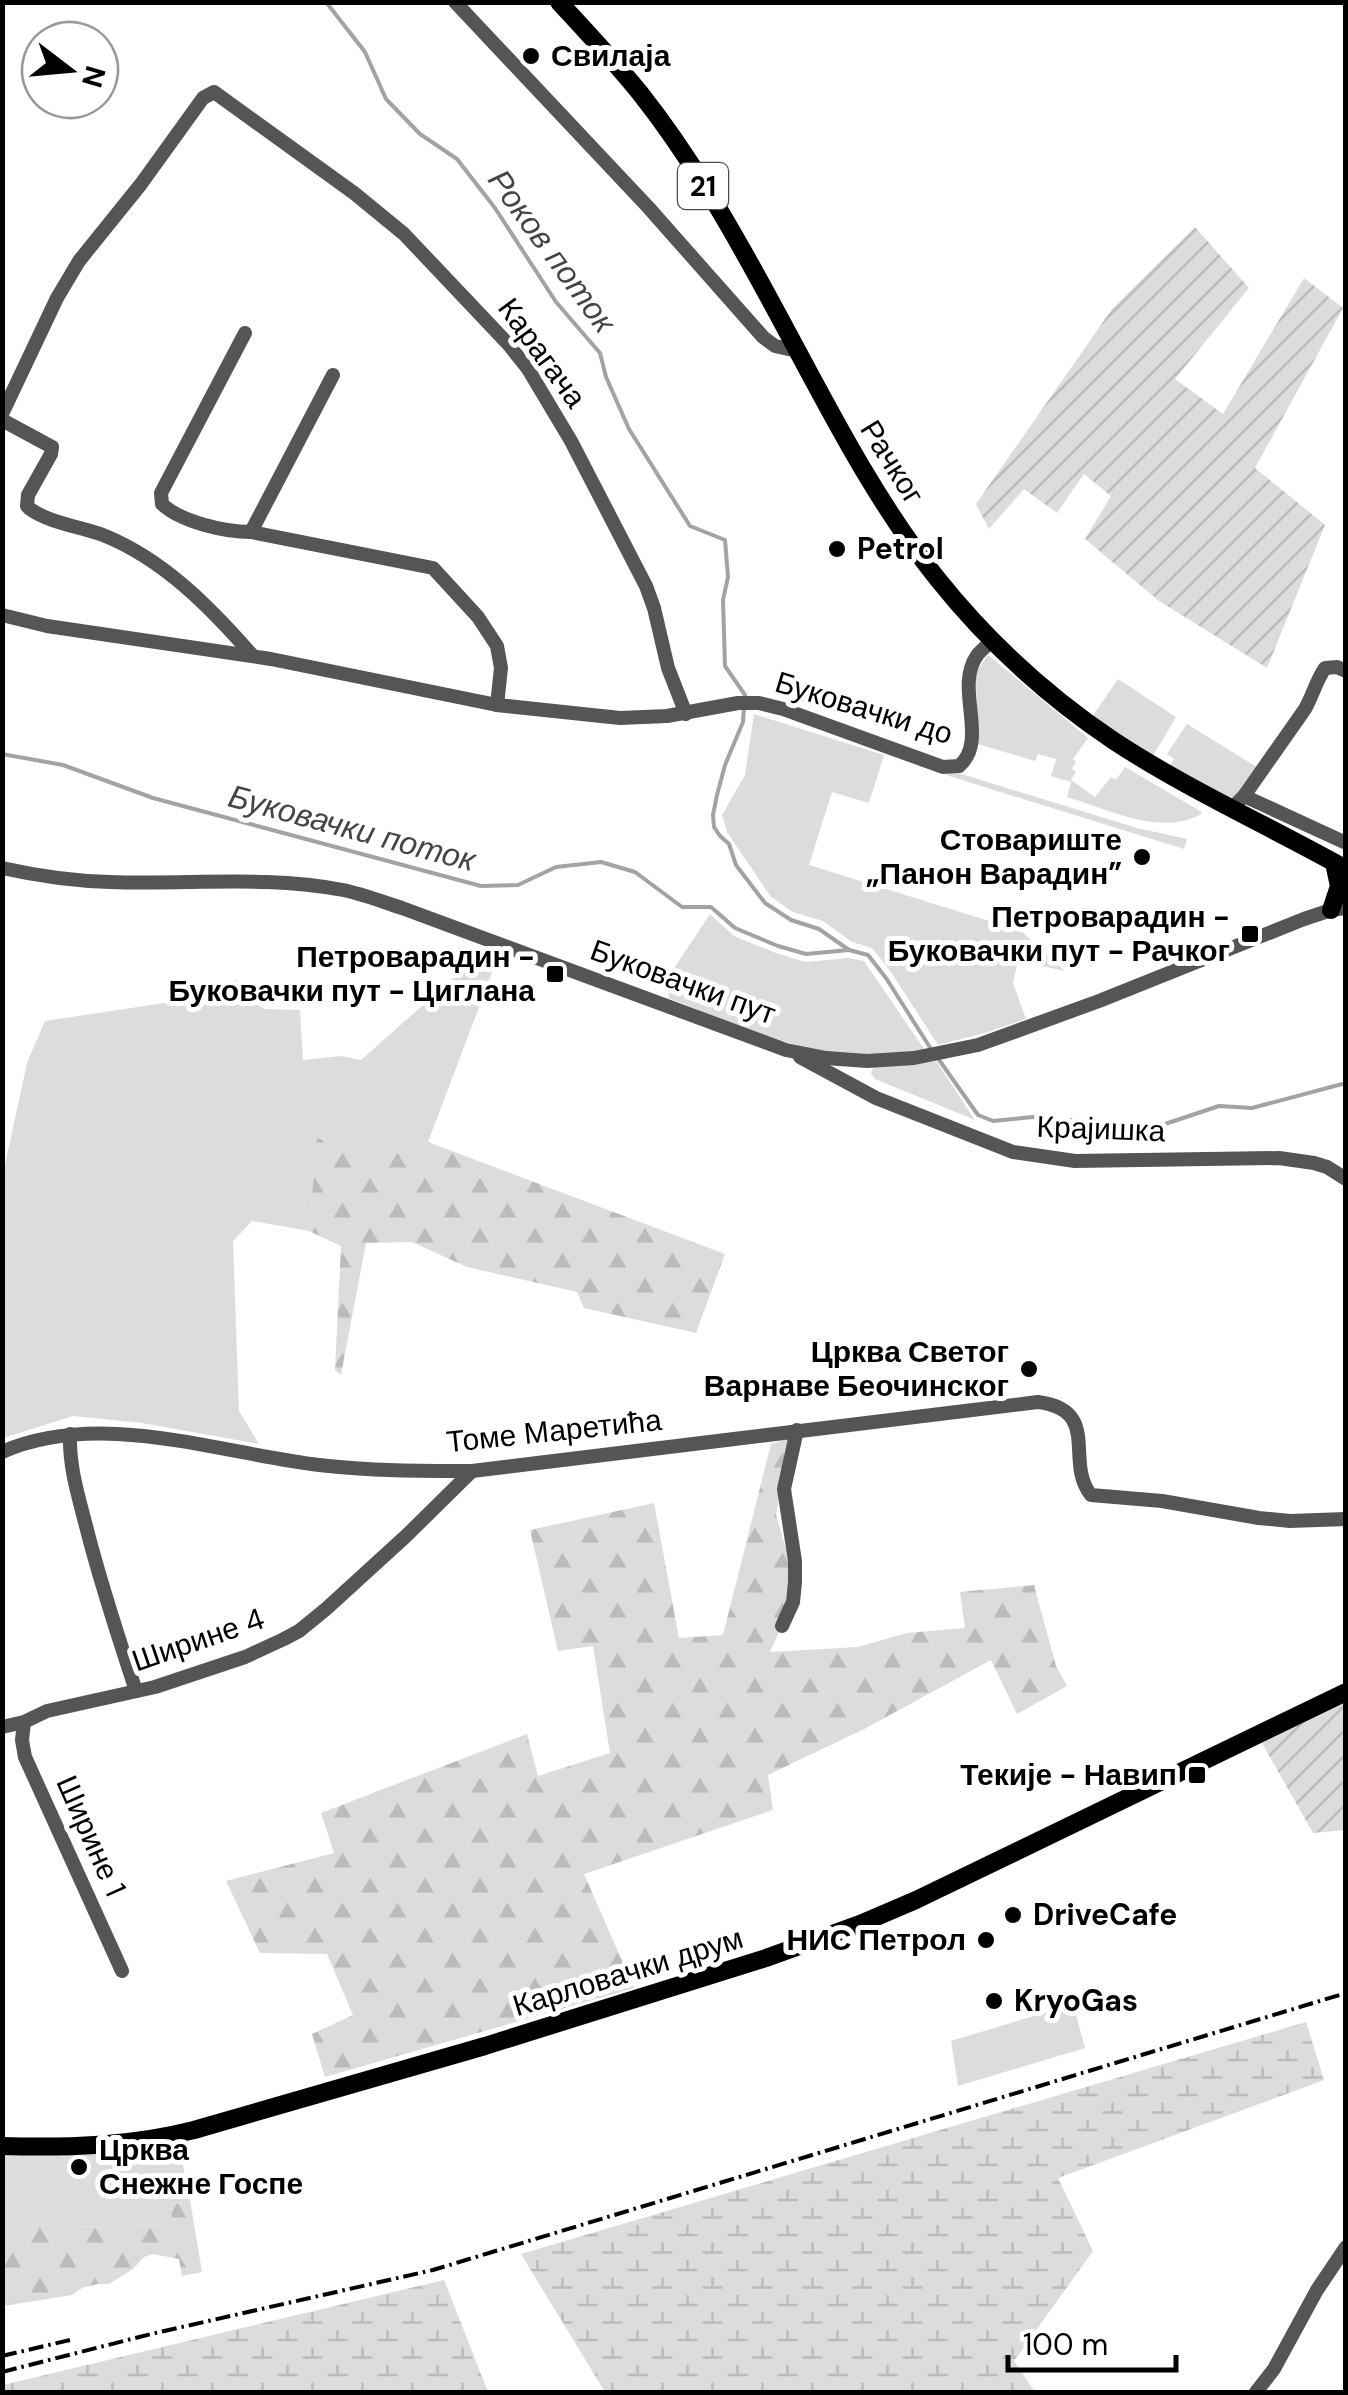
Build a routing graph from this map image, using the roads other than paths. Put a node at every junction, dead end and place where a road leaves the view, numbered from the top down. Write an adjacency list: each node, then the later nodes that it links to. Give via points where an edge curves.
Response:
1 (454, 2): 4 (street, via 763,337)
2 (559, 2): 4 (main road, Рачког / 21, via 673,140)
3 (245, 334): 7 (street, via 160,500 167,510 200,522)
4 (797, 351): 9 (main road, Рачког / 21, via 898,525)
5 (333, 374): 7 (street)
6 (2, 417): 10 (street, via 52,447 28,496 30,509 104,536 160,567); 13 (street, Карагача, via 79,261 214,92 404,234 528,370 646,586)
7 (251, 532): 12 (street, via 433,568 497,646)
8 (2, 615): 10 (street, Буковачки до)
9 (994, 640): 13 (street, Буковачки до, via 970,669 971,745 959,766 943,767 758,703); 14 (main road, Рачког / 21, via 1082,719 1156,767)
10 (252, 655): 12 (street, Буковачки до)
11 (1346, 671): 14 (street, via 1325,668 1305,708)
12 (497, 705): 13 (street, Буковачки до, via 620,718)
13 (686, 714)
14 (1238, 802): 15 (street); 16 (main road, Рачког / 21)
15 (1346, 843)
16 (1340, 866): 18 (main road)
17 (2, 868): 19 (street, Буковачки пут, via 92,882 239,881 344,890)
18 (1338, 909): 20 (street, Буковачки пут, via 1011,1034 935,1055)
19 (786, 1050): 20 (street, Буковачки пут); 21 (street, Крајишка)
20 (867, 1061): 21 (street, via 856,1078)
21 (862, 1092): 22 (street, Крајишка, via 992,1146 1034,1156 1279,1158 1314,1163)
22 (1346, 1179)
23 (796, 1430): 26 (street, Томе Маретића); 27 (street, Томе Маретића, via 1046,1403 1074,1421 1082,1477 1092,1495 1290,1521); 28 (street, via 784,1490 796,1582)
24 (70, 1434): 25 (street, Томе Маретића); 26 (street, Томе Маретића, via 114,1434 317,1465); 29 (street, via 69,1458 93,1558)
25 (2, 1452)
26 (472, 1471): 29 (street, Ширине 4, via 299,1631 234,1661)
27 (1346, 1518)
28 (782, 1626)
29 (136, 1691): 31 (street, Ширине 4)
30 (1346, 1692): 34 (main road, Карловачки друм, via 916,1900 766,1958 176,2135)
31 (24, 1722): 32 (street, Ширине 4); 33 (street, Ширине 1, via 24,1757)
32 (2, 1726)
33 (122, 1971)
34 (2, 2146)
35 (1346, 2247): 36 (street)
36 (1256, 2392)

